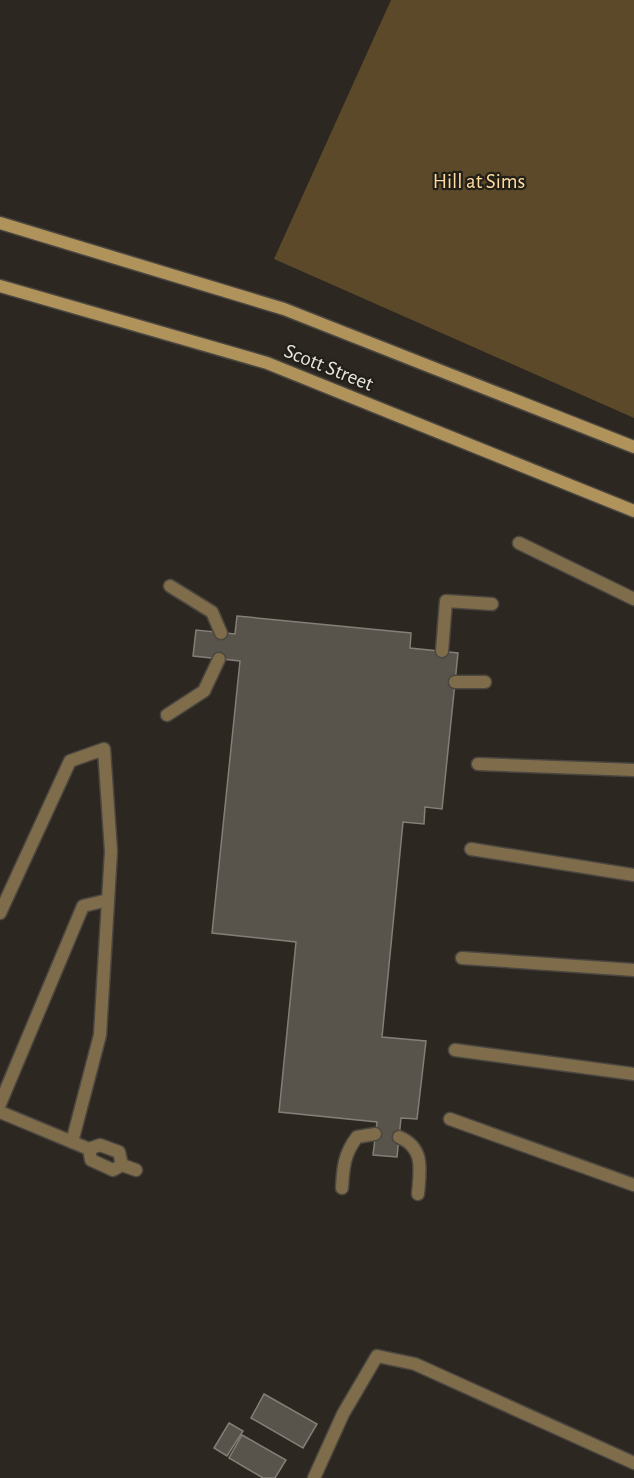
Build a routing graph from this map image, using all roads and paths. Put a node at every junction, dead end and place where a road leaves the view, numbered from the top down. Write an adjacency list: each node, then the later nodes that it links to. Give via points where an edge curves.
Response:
1 (0, 223): 3 (main road, Scott Street, via 284,309)
2 (0, 286): 4 (main road, Scott Street, via 267,363)
3 (634, 447)
4 (634, 511)
5 (519, 543): 7 (lane)
6 (170, 586): 9 (lane, via 212,612)
7 (634, 599)
8 (492, 604): 10 (lane, via 446,602)
9 (221, 633)
10 (442, 651)
11 (219, 659): 14 (lane, via 204,691)
12 (455, 682): 13 (lane)
13 (485, 682)
14 (167, 715)
15 (478, 764): 16 (lane)
16 (634, 770)
17 (471, 849): 18 (lane)
18 (634, 875)
19 (108, 900): 20 (lane, via 111,851 104,749 70,761); 25 (lane, via 83,906); 30 (lane, via 100,1035)
20 (0, 913)
21 (462, 958): 22 (lane)
22 (634, 970)
23 (456, 1050): 24 (lane)
24 (634, 1074)
25 (0, 1104)
26 (0, 1112): 30 (lane)
27 (450, 1119): 34 (lane)
28 (375, 1134): 35 (lane, via 357,1137 348,1149)
29 (399, 1137): 36 (lane, via 411,1142 421,1160)
30 (72, 1142): 31 (lane)
31 (89, 1149): 32 (lane, via 100,1145 119,1152); 32 (lane, via 91,1160 113,1170)
32 (122, 1165): 33 (lane)
33 (136, 1170)
34 (634, 1185)
35 (342, 1188)
36 (418, 1194)
37 (634, 1463): 38 (lane, via 415,1364 377,1356 343,1414)
38 (314, 1478)

